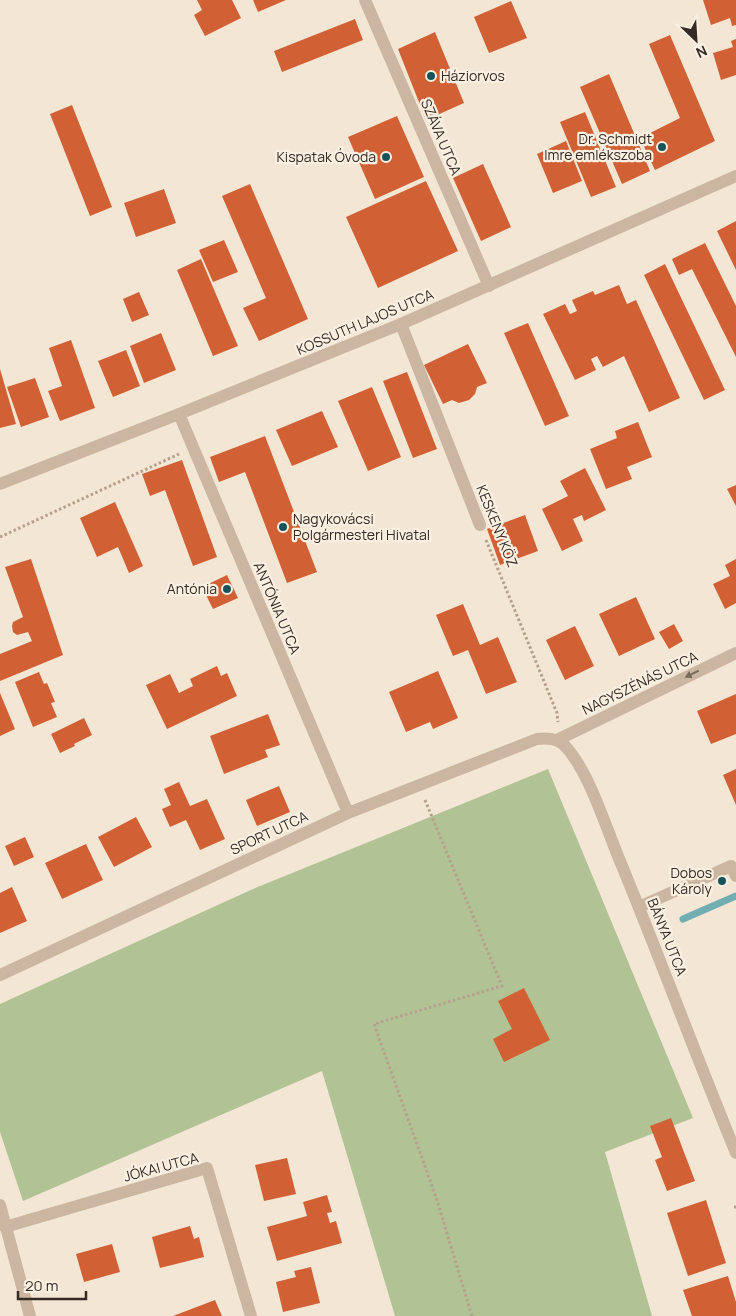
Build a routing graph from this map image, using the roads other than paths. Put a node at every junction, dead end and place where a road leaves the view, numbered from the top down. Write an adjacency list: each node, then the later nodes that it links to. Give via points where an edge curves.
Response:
1 (365, 0): 3 (street, SZÁVA UTCA)
2 (736, 176): 3 (street, KOSSUTH LAJOS UTCA)
3 (489, 286): 4 (street, KOSSUTH LAJOS UTCA)
4 (401, 324): 5 (street, KOSSUTH LAJOS UTCA); 7 (street, KESKENY KÖZ)
5 (179, 414): 6 (street, KOSSUTH LAJOS UTCA); 10 (street, ANTÓNIA UTCA)
6 (0, 484)
7 (480, 525)
8 (736, 652): 9 (street, NAGYSZÉNÁS UTCA, one-way to 9)
9 (557, 740): 10 (street, SPORT UTCA, via 536,740); 12 (street, BÁNYA UTCA, via 583,774)
10 (348, 813): 13 (street, SPORT UTCA)
11 (736, 876): 12 (street, via 731,866)
12 (639, 907): 14 (street, BÁNYA UTCA)
13 (0, 975)
14 (736, 1151)
15 (0, 1205): 16 (street)
16 (5, 1227): 17 (street); 18 (street, JÓKAI UTCA, via 207,1168)
17 (30, 1316)
18 (250, 1316)

